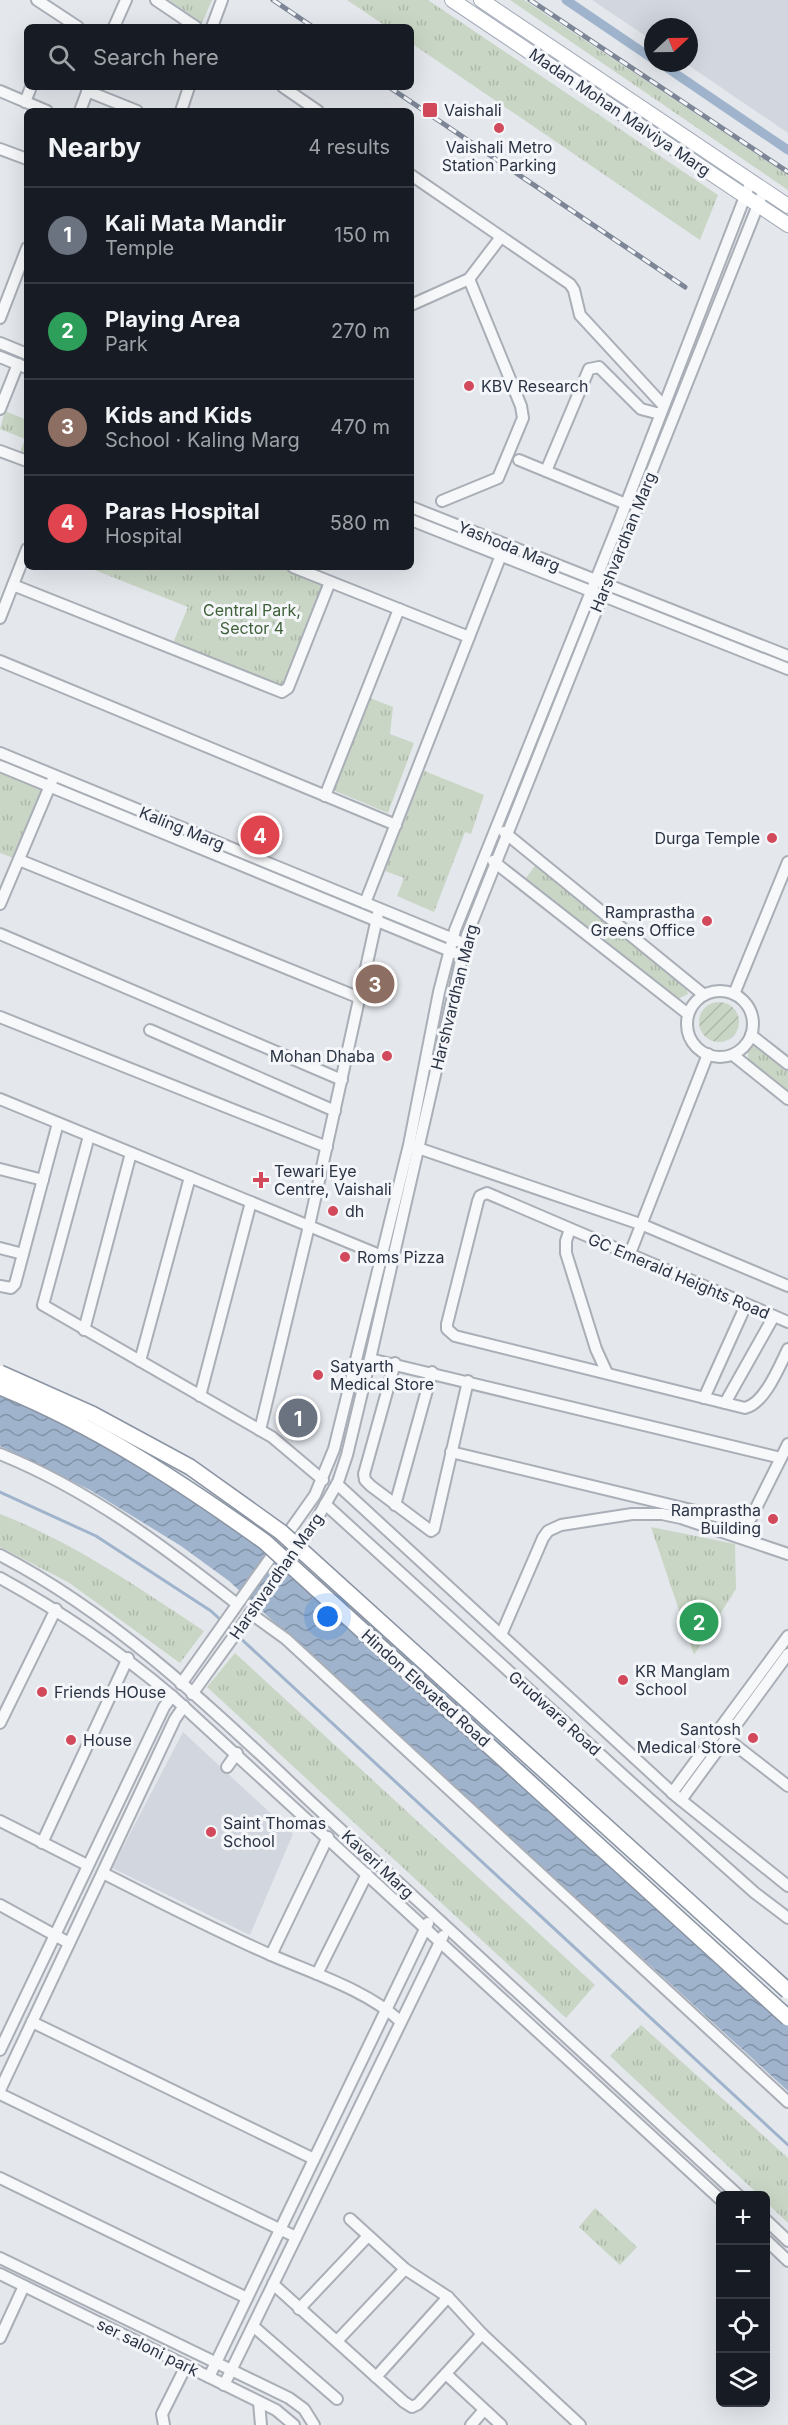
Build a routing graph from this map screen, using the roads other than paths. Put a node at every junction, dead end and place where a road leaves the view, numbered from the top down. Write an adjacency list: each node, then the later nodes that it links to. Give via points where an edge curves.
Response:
1 (37, 0): 7 (street)
2 (126, 0): 8 (street)
3 (156, 0): 9 (street)
4 (222, 0): 10 (street)
5 (452, 0): 28 (main road, Madan Mohan Malviya Marg)
6 (481, 0): 26 (main road, Madan Mohan Malviya Marg)
7 (60, 22)
8 (115, 24)
9 (192, 24)
10 (213, 24)
11 (30, 90): 17 (street)
12 (88, 90): 19 (street)
13 (90, 90): 20 (street)
14 (188, 90): 21 (street)
15 (287, 90): 22 (street)
16 (0, 91): 17 (street)
17 (25, 102): 18 (street)
18 (40, 108)
19 (81, 108)
20 (130, 108)
21 (182, 108)
22 (314, 108)
23 (0, 149): 24 (street)
24 (24, 158)
25 (414, 177): 32 (street)
26 (751, 181): 27 (main road, Madan Mohan Malviya Marg); 28 (street, Harshvardhan Marg)
27 (764, 190): 29 (street, Harshvardhan Marg); 30 (main road, Madan Mohan Malviya Marg)
28 (745, 196): 29 (main road, Madan Mohan Malviya Marg); 42 (street, Harshvardhan Marg)
29 (758, 205): 31 (main road, Madan Mohan Malviya Marg); 58 (street, Harshvardhan Marg)
30 (788, 206)
31 (788, 225)
32 (501, 237): 34 (street); 42 (street, via 573,286 580,315)
33 (24, 256): 36 (street)
34 (469, 279): 35 (street); 47 (street, via 523,418 498,478)
35 (414, 304)
36 (0, 318)
37 (0, 344): 38 (street)
38 (24, 353)
39 (0, 357): 40 (street)
40 (22, 366): 41 (street)
41 (0, 409)
42 (662, 410): 46 (street, via 640,409 599,367 592,367); 48 (street, Harshvardhan Marg)
43 (0, 451): 44 (street)
44 (24, 460)
45 (519, 460): 46 (street)
46 (546, 471): 48 (street)
47 (442, 501)
48 (626, 504): 55 (street, Harshvardhan Marg)
49 (414, 508): 51 (street, Yashoda Marg)
50 (414, 521): 52 (street, Yashoda Marg)
51 (506, 545): 52 (street); 55 (street, Yashoda Marg)
52 (501, 556): 59 (street, Yashoda Marg); 63 (street)
53 (24, 557): 57 (street)
54 (300, 570): 56 (street)
55 (595, 580): 58 (street, Yashoda Marg); 59 (street, Harshvardhan Marg)
56 (330, 582): 57 (street, via 288,688 282,692); 61 (street)
57 (13, 585): 62 (street)
58 (606, 585): 60 (street, Harshvardhan Marg); 64 (street, Yashoda Marg)
59 (591, 591): 60 (street, Yashoda Marg); 73 (street, Harshvardhan Marg)
60 (602, 596): 66 (street, Yashoda Marg); 74 (street, Harshvardhan Marg)
61 (399, 609): 63 (street); 71 (street)
62 (0, 618)
63 (469, 637): 72 (street)
64 (788, 656)
65 (0, 661): 71 (street)
66 (788, 669)
67 (0, 753): 69 (street, Kaling Marg)
68 (0, 766): 70 (street, Kaling Marg)
69 (54, 775): 70 (street); 79 (street, Kaling Marg)
70 (50, 786): 76 (street); 82 (street, Kaling Marg)
71 (325, 796): 72 (street)
72 (396, 825): 79 (street)
73 (496, 826): 74 (street); 75 (street, Harshvardhan Marg)
74 (508, 835): 78 (street, Harshvardhan Marg); 89 (street)
75 (485, 855): 78 (street); 84 (street, Harshvardhan Marg)
76 (19, 860): 80 (street); 90 (street)
77 (788, 862): 88 (street)
78 (496, 864): 85 (street, Harshvardhan Marg); 91 (street)
79 (365, 903): 81 (street, Kaling Marg)
80 (0, 904)
81 (379, 909): 82 (street); 84 (street, Kaling Marg)
82 (377, 921): 86 (street, Kaling Marg); 90 (street)
83 (0, 934): 98 (street)
84 (453, 939): 85 (street, Kaling Marg); 86 (street, Harshvardhan Marg)
85 (464, 944): 87 (street, Harshvardhan Marg)
86 (450, 951): 87 (street, Kaling Marg); 105 (street, Harshvardhan Marg, via 439,992)
87 (462, 956): 105 (street, Harshvardhan Marg)
88 (734, 994): 89 (street, via 716,991); 94 (street, via 751,1011)
89 (704, 995): 91 (street)
90 (360, 998): 98 (street)
91 (688, 1014): 95 (street, via 691,1040)
92 (0, 1017): 104 (street)
93 (150, 1030): 101 (street)
94 (751, 1035): 96 (street); 97 (street)
95 (708, 1054): 96 (street); 111 (street)
96 (733, 1055): 100 (street)
97 (788, 1064)
98 (342, 1080): 101 (street)
99 (0, 1099): 102 (street)
100 (788, 1100)
101 (335, 1111): 104 (street)
102 (58, 1123): 103 (street); 109 (street)
103 (89, 1136): 106 (street); 123 (street, via 43,1302 46,1309)
104 (327, 1147): 112 (street)
105 (414, 1147): 111 (street); 116 (street, Harshvardhan Marg); 125 (street, Harshvardhan Marg)
106 (131, 1153): 108 (street); 123 (street)
107 (0, 1169): 109 (street)
108 (190, 1178): 110 (street); 126 (street)
109 (42, 1180): 115 (street)
110 (251, 1202): 112 (street); 133 (street)
111 (643, 1225): 117 (street); 119 (street)
112 (309, 1226): 116 (street); 136 (street)
113 (570, 1229): 117 (street, GC Emerald Heights Road); 130 (street, GC Emerald Heights Road, via 566,1252); 130 (street, via 492,1194 480,1196 447,1329 455,1336)
114 (0, 1248): 115 (street)
115 (23, 1254): 118 (street, via 13,1286)
116 (382, 1256): 141 (street, Harshvardhan Marg, via 334,1449)
117 (629, 1256): 120 (street, GC Emerald Heights Road)
118 (0, 1286)
119 (788, 1286)
120 (746, 1305): 121 (street, GC Emerald Heights Road); 134 (street)
121 (774, 1316): 122 (street, GC Emerald Heights Road); 135 (street)
122 (788, 1322)
123 (84, 1330): 126 (street)
124 (788, 1349): 135 (street, via 757,1403 745,1408)
125 (370, 1359): 127 (street); 142 (street, Harshvardhan Marg)
126 (140, 1361): 133 (street)
127 (395, 1363): 128 (street); 144 (street, via 364,1474 371,1486)
128 (432, 1372): 131 (street); 144 (street)
129 (0, 1373): 182 (highway, Hindon Elevated Road, bridge, via 92,1414 190,1467 281,1532)
130 (607, 1373): 134 (street)
131 (468, 1381): 138 (street); 140 (street)
132 (0, 1387): 184 (highway, Hindon Elevated Road, bridge, via 97,1432 182,1484 265,1542)
133 (200, 1396): 136 (street)
134 (704, 1398): 135 (street)
135 (725, 1403)
136 (260, 1430): 141 (street)
137 (788, 1444): 140 (street)
138 (451, 1452): 140 (street, via 741,1523 751,1518); 144 (street, via 434,1529 427,1530)
139 (0, 1454): 148 (street, via 117,1514)
140 (781, 1458)
141 (322, 1480): 148 (street, Harshvardhan Marg, bridge, via 297,1522)
142 (337, 1484): 143 (street, Harshvardhan Marg); 151 (street)
143 (325, 1504): 150 (street, Harshvardhan Marg, bridge, via 310,1531); 174 (street, Grudwara Road, via 668,1816)
144 (395, 1505)
145 (788, 1554): 151 (street, via 662,1514 632,1514 554,1527 543,1538)
146 (0, 1555): 155 (street, Kaveri Marg, via 68,1595)
147 (0, 1578): 149 (street, Kaveri Marg)
148 (236, 1605): 155 (street, Harshvardhan Marg)
149 (56, 1609): 154 (street, Kaveri Marg); 159 (street)
150 (251, 1611): 156 (street, Harshvardhan Marg); 191 (street)
151 (501, 1635): 164 (street)
152 (788, 1636): 164 (street)
153 (788, 1654): 160 (street)
154 (128, 1658): 157 (street, Kaveri Marg); 167 (street)
155 (181, 1684): 156 (street, Kaveri Marg)
156 (192, 1694): 173 (street, Kaveri Marg)
157 (172, 1695): 158 (street, Kaveri Marg); 168 (street)
158 (184, 1706): 161 (street, Kaveri Marg); 169 (street)
159 (0, 1723)
160 (726, 1738): 163 (street); 164 (street)
161 (237, 1754): 162 (street); 166 (street, Kaveri Marg)
162 (227, 1767)
163 (788, 1786)
164 (677, 1796): 171 (street)
165 (0, 1821): 167 (street)
166 (328, 1837): 170 (street, Kaveri Marg); 180 (street)
167 (42, 1843): 168 (street)
168 (87, 1865): 177 (street)
169 (102, 1873): 179 (street); 180 (street)
170 (367, 1874): 176 (street, Kaveri Marg); 181 (street)
171 (788, 1886)
172 (1, 1909): 177 (street)
173 (432, 1914): 175 (street, Kaveri Marg); 176 (street)
174 (788, 1918)
175 (447, 1927): 178 (street); 192 (street, Kaveri Marg)
176 (426, 1928): 178 (street, Kaveri Marg); 183 (street)
177 (54, 1934): 179 (street); 187 (street)
178 (440, 1941): 185 (street); 194 (street, Kaveri Marg)
179 (69, 1943): 186 (street)
180 (271, 1955): 181 (street)
181 (317, 1974): 183 (street)
182 (788, 1991)
183 (386, 2008): 185 (street); 188 (street)
184 (788, 2018)
185 (400, 2021): 190 (street)
186 (32, 2022): 189 (street); 193 (street)
187 (0, 2049)
188 (347, 2091): 190 (street); 193 (street)
189 (0, 2092): 200 (street)
190 (362, 2099): 202 (street)
191 (788, 2102)
192 (688, 2149): 194 (street); 196 (street, Kaveri Marg)
193 (314, 2159): 200 (street)
194 (679, 2160): 197 (street, Kaveri Marg)
195 (0, 2178): 212 (street)
196 (734, 2191)
197 (716, 2195)
198 (350, 2219): 201 (street)
199 (770, 2225): 203 (street)
200 (280, 2230): 202 (street); 212 (street)
201 (368, 2236): 207 (street); 213 (street)
202 (296, 2237): 209 (street)
203 (788, 2241)
204 (770, 2244): 206 (street)
205 (0, 2258): 218 (street)
206 (788, 2260)
207 (405, 2269): 211 (street); 217 (street)
208 (0, 2274): 210 (street, ser saloni park)
209 (273, 2284): 213 (street); 214 (street)
210 (24, 2286): 216 (street); 219 (street, ser saloni park)
211 (448, 2297): 215 (street); 223 (street)
212 (247, 2298): 218 (street)
213 (299, 2309): 217 (street)
214 (253, 2326): 220 (street); 225 (street)
215 (482, 2334): 221 (street); 234 (street)
216 (0, 2338)
217 (336, 2341): 223 (street)
218 (216, 2364): 220 (street); 222 (street)
219 (186, 2366): 222 (street, ser saloni park); 228 (street, via 162,2414)
220 (231, 2371): 224 (street); 231 (street, via 289,2398 304,2409)
221 (446, 2374): 223 (street, via 412,2407); 227 (street)
222 (210, 2377): 224 (street, ser saloni park)
223 (376, 2377)
224 (224, 2385): 226 (street, ser saloni park)
225 (337, 2399)
226 (259, 2402): 229 (street); 230 (street, ser saloni park)
227 (484, 2410): 232 (street); 233 (street)
228 (164, 2425)
229 (261, 2425)
230 (294, 2425)
231 (314, 2425)
232 (471, 2425)
233 (501, 2425)
234 (580, 2425)

